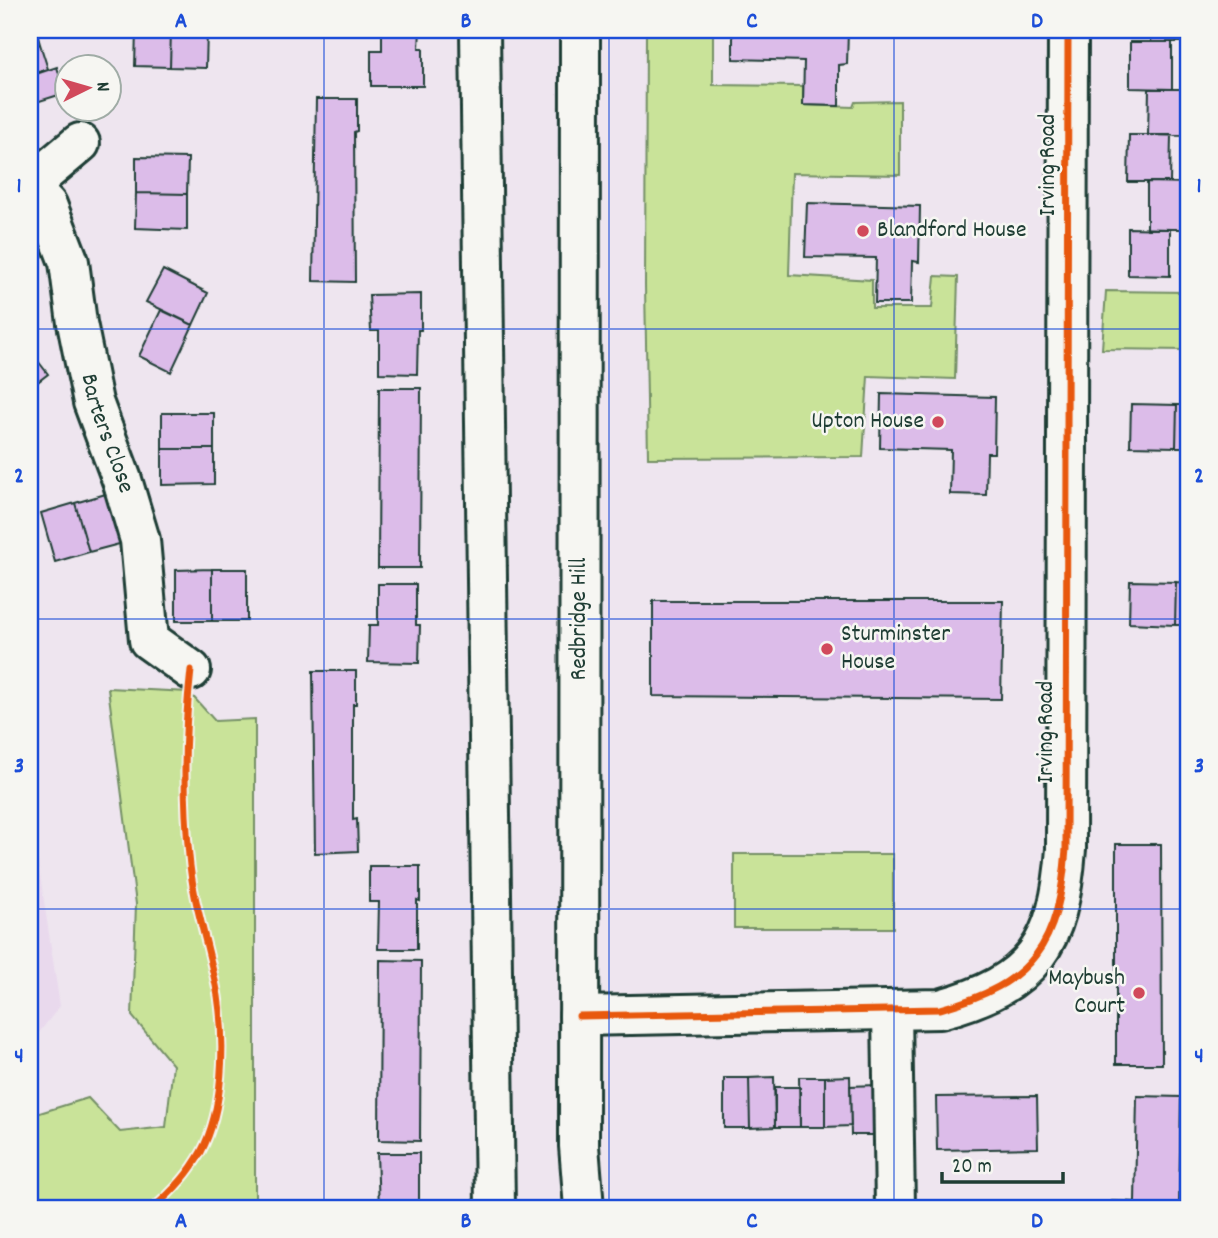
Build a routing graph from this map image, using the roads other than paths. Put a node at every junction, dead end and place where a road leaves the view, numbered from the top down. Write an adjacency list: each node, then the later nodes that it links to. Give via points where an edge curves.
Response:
1 (480, 30): 9 (street)
2 (580, 30): 8 (street, Redbridge Hill)
3 (1068, 30): 7 (street, Irving Road, via 1066,849 1059,904 1041,950 1002,986 940,1009)
4 (80, 142): 5 (street)
5 (30, 186): 6 (street, Barters Close, via 47,205 69,262 93,402 140,540 149,640)
6 (191, 670)
7 (892, 1011): 8 (street, Irving Road); 11 (street)
8 (579, 1016): 10 (street, Redbridge Hill)
9 (495, 1208)
10 (584, 1208)
11 (895, 1208)

